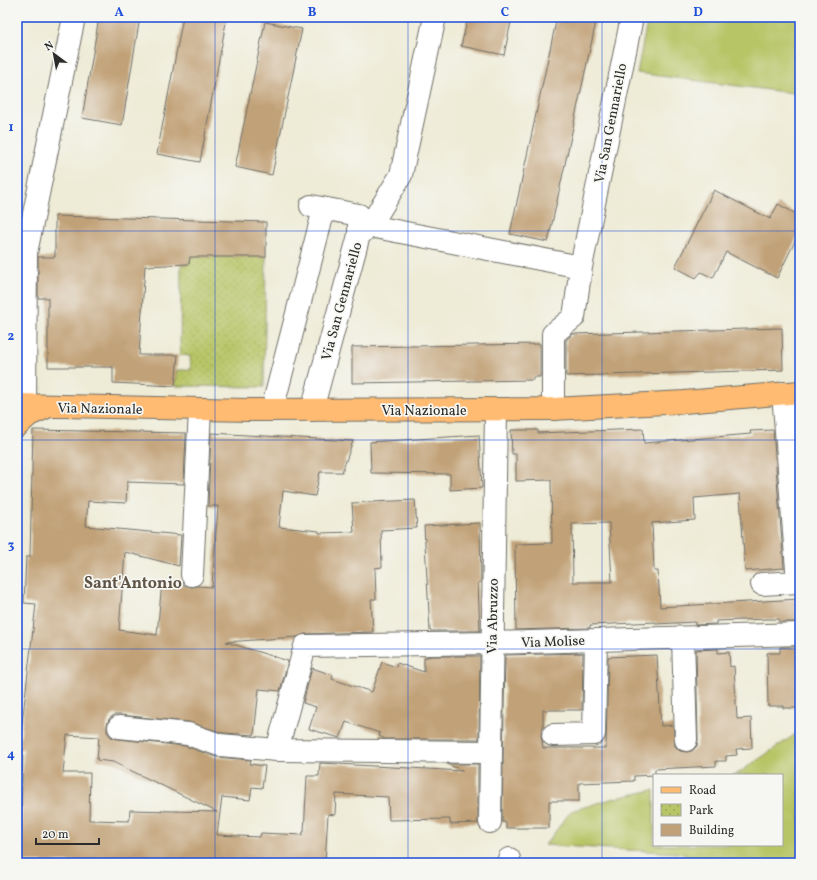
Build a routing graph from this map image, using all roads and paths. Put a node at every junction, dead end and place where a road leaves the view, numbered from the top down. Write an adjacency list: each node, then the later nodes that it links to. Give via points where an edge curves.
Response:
1 (74, 17): 7 (street, via 26,253)
2 (435, 17): 4 (street, Via San Gennariello, via 401,175)
3 (632, 17): 5 (street, Via San Gennariello)
4 (363, 225): 5 (street); 11 (street, via 318,207); 12 (street, Via San Gennariello)
5 (581, 267): 10 (street, Via San Gennariello, via 574,317 553,334)
6 (791, 393): 10 (main road, Via Nazionale); 16 (street, via 798,582)
7 (21, 405): 8 (main road, Via Nazionale)
8 (48, 407): 9 (main road, Via Nazionale); 14 (main road, Via Nazionale, via 29,415)
9 (200, 409): 11 (main road, Via Nazionale); 15 (street)
10 (554, 409): 13 (main road, Via Nazionale)
11 (272, 410): 12 (main road, Via Nazionale)
12 (312, 410): 13 (main road, Via Nazionale)
13 (496, 410): 20 (street, Via Abruzzo)
14 (17, 426)
15 (192, 575)
16 (762, 584)
17 (800, 634): 18 (street, Via Molise)
18 (683, 638): 19 (street, Via Molise); 23 (street)
19 (596, 640): 20 (street, Via Molise); 22 (street, via 594,734)
20 (492, 643): 24 (street, Via Molise, via 305,646); 25 (street, Via Abruzzo)
21 (119, 727): 24 (street, via 188,734 220,745)
22 (553, 735)
23 (686, 740)
24 (277, 750): 25 (street)
25 (490, 752): 26 (street, Via Abruzzo)
26 (490, 822)

